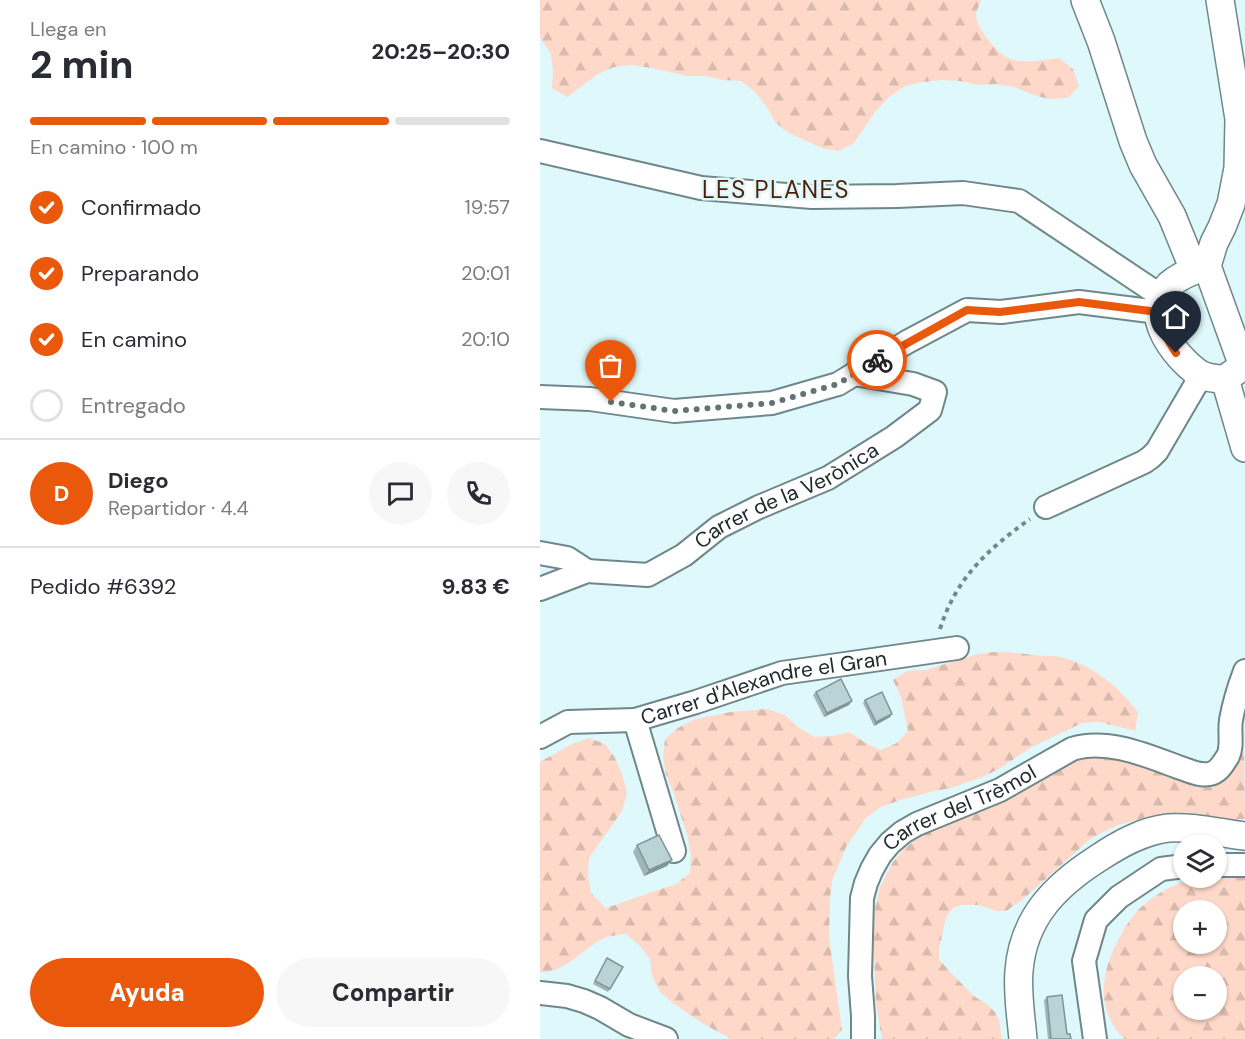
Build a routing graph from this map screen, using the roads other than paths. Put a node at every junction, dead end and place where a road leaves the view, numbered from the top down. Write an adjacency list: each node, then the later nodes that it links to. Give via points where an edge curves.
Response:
1 (1085, 0): 4 (street, via 1143,165)
2 (1220, 0): 4 (street, via 1239,119 1238,168 1231,204)
3 (540, 151): 5 (street, via 701,188 812,197 963,193 1019,201)
4 (1200, 268): 5 (street, via 1169,285); 6 (street)
5 (1160, 304): 7 (street, via 1079,302 1000,312 967,310); 8 (street, via 1161,326 1168,341)
6 (1238, 371): 8 (street, via 1210,378); 10 (street)
7 (854, 374): 9 (street, via 838,384 772,403 674,411 590,399); 13 (street, Carrer de la Verònica, via 913,384 935,392 930,411 828,478 719,527 684,555 648,575)
8 (1199, 374): 11 (street, via 1151,458)
9 (540, 397)
10 (1244, 440)
11 (1046, 507)
12 (540, 553): 13 (street, via 567,558)
13 (587, 571): 14 (street, Carrer de la Verònica)
14 (540, 589)
15 (947, 649): 17 (street, Carrer d'Alexandre el Gran, via 782,673)
16 (1245, 671): 26 (street, Carrer del Trèmol, via 1231,722 1230,753 1219,770 1201,775 1120,748 1082,745 1000,790 917,824 890,843 872,868 862,898)
17 (635, 720): 18 (street, via 568,722); 20 (street, Carrer d'Alexandre el Gran)
18 (540, 738)
19 (1245, 836): 27 (street, via 1189,828 1156,830 1106,853 1059,888 1039,911 1025,938 1019,973)
20 (674, 851)
21 (1227, 865): 22 (street)
22 (1245, 865)
23 (1173, 867): 28 (street, via 1161,869 1119,897 1096,920 1084,961)
24 (540, 993): 25 (street, via 584,1001)
25 (666, 1039)
26 (863, 1039)
27 (1023, 1039)
28 (1095, 1039)

